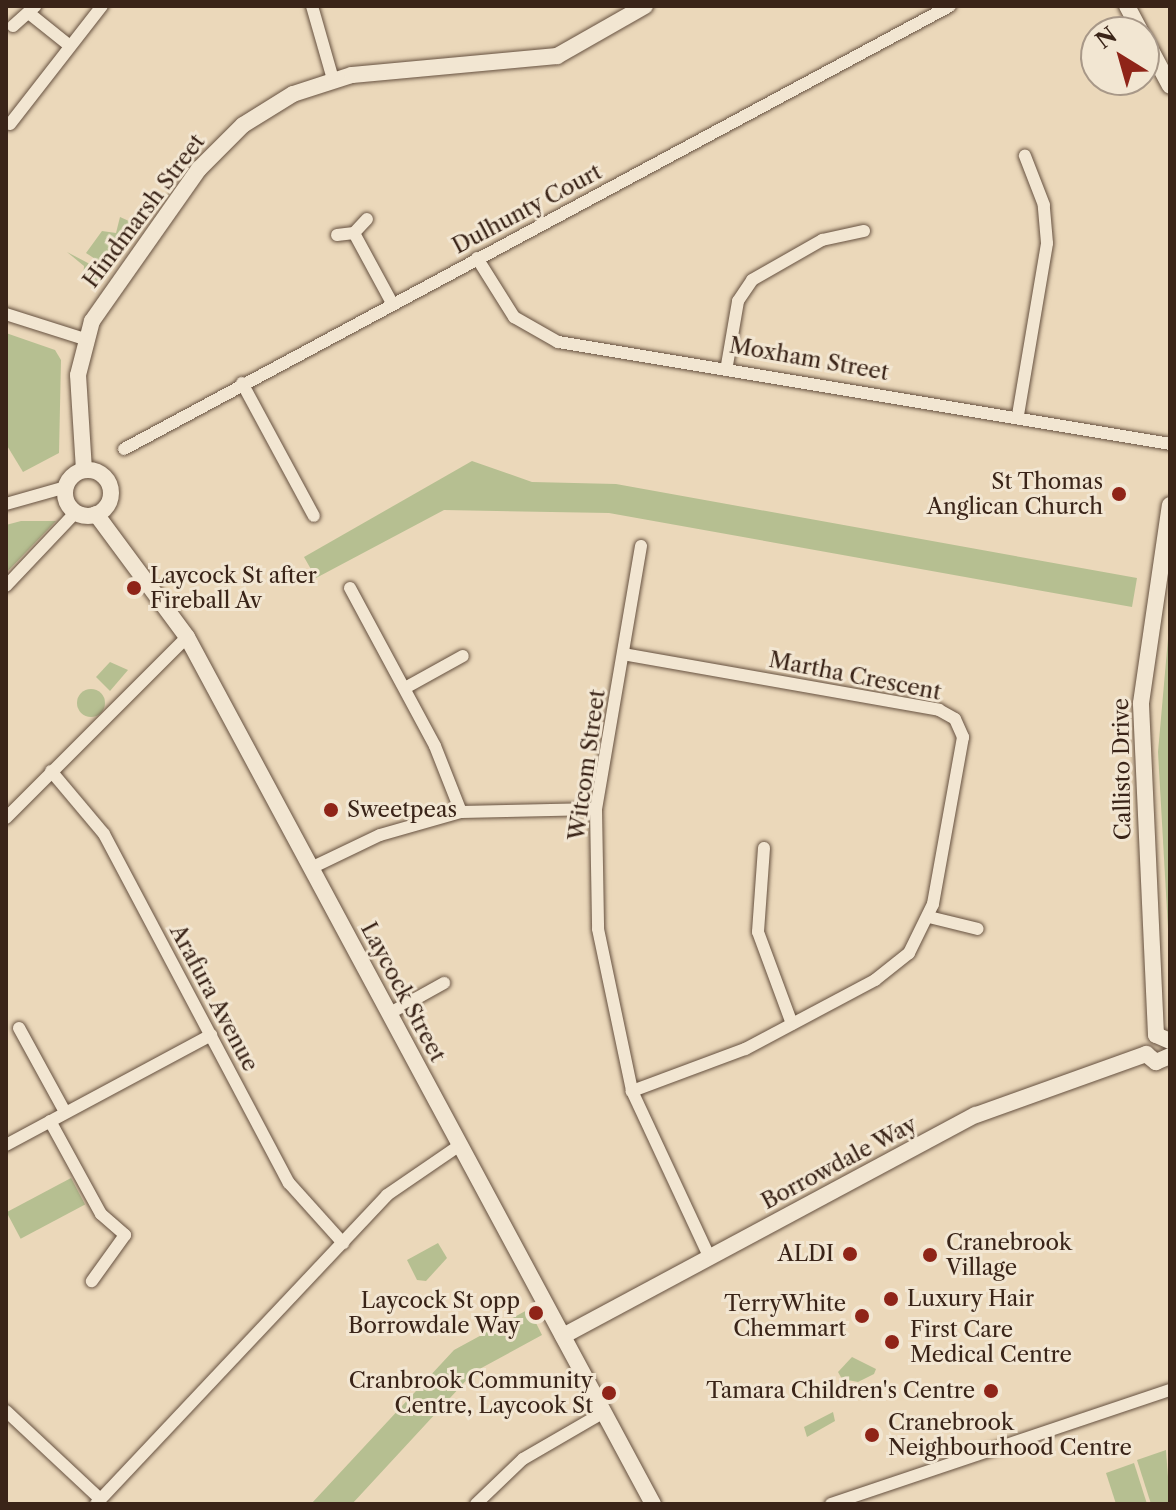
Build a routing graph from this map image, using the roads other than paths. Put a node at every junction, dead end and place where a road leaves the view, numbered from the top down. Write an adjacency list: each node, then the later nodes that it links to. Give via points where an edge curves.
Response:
1 (102, 6): 8 (street)
2 (312, 6): 9 (street)
3 (645, 6): 6 (street, Hindmarsh Street)
4 (950, 6): 16 (street, Dulhunty Court)
5 (33, 10): 7 (street); 8 (street)
6 (623, 12): 9 (street, Hindmarsh Street, via 544,60)
7 (13, 26)
8 (70, 46): 10 (street)
9 (333, 79): 19 (street, Hindmarsh Street, via 272,105 217,149 112,287)
10 (10, 124)
11 (1025, 156): 22 (street, via 1044,205 1047,243)
12 (367, 219): 14 (street)
13 (864, 231): 20 (street, via 825,238 752,280 738,301)
14 (354, 233): 15 (street); 17 (street)
15 (337, 235)
16 (477, 258): 17 (street, Dulhunty Court); 20 (street, Moxham Street, via 509,312 542,337)
17 (392, 303): 21 (street, Dulhunty Court)
18 (6, 314): 19 (street)
19 (85, 339): 25 (street, Hindmarsh Street, via 78,375)
20 (727, 365): 22 (street, Moxham Street)
21 (242, 383): 24 (street, Dulhunty Court); 31 (street)
22 (1018, 415): 23 (street, Moxham Street)
23 (1170, 444)
24 (124, 449)
25 (84, 470): 26 (street); 30 (street, via 105,477 111,491)
26 (66, 487): 27 (street); 29 (street)
27 (6, 504)
28 (1170, 505): 33 (street, Callisto Drive)
29 (76, 512): 30 (street); 34 (street)
30 (96, 514): 36 (street, Laycock Street)
31 (314, 516)
32 (641, 546): 37 (street, Witcom Street)
33 (1165, 563): 53 (street, Callisto Drive, via 1140,738)
34 (6, 586)
35 (350, 588): 39 (street)
36 (187, 637): 40 (street); 45 (street, Laycock Street)
37 (623, 654): 41 (street, Witcom Street); 46 (street, Martha Crescent, via 939,710 955,719 963,742)
38 (463, 656): 39 (street)
39 (405, 688): 42 (street)
40 (51, 771): 43 (street); 52 (street, Arafura Avenue, via 104,834)
41 (596, 809): 42 (street); 56 (street, Witcom Street, via 600,953)
42 (461, 812): 45 (street, via 380,835)
43 (6, 818)
44 (764, 848): 50 (street, via 758,932)
45 (311, 868): 49 (street, Laycock Street)
46 (929, 917): 47 (street); 50 (street, Martha Crescent, via 893,968)
47 (978, 929)
48 (444, 983): 49 (street)
49 (390, 1013): 60 (street, Laycock Street)
50 (792, 1024): 56 (street, Martha Crescent)
51 (19, 1028): 57 (street)
52 (211, 1035): 57 (street); 61 (street, Arafura Avenue, via 289,1183)
53 (1163, 1038): 54 (street)
54 (1146, 1054): 55 (street, Borrowdale Way, via 1156,1062); 62 (street, Borrowdale Way, via 976,1115)
55 (1170, 1056)
56 (632, 1091): 62 (street, Witcom Street)
57 (65, 1112): 58 (street)
58 (50, 1121): 59 (street); 63 (street, via 101,1214 125,1235)
59 (6, 1145)
60 (460, 1145): 61 (street, via 401,1182); 64 (street, Laycock Street)
61 (343, 1243): 68 (street)
62 (710, 1258): 64 (street, Borrowdale Way)
63 (92, 1281)
64 (563, 1336): 67 (street, Laycock Street)
65 (1170, 1390): 71 (street)
66 (6, 1411): 68 (street)
67 (604, 1412): 69 (street, via 523,1459); 70 (street, Laycock Street)
68 (98, 1502)
69 (476, 1504)
70 (653, 1504)
71 (831, 1504)

